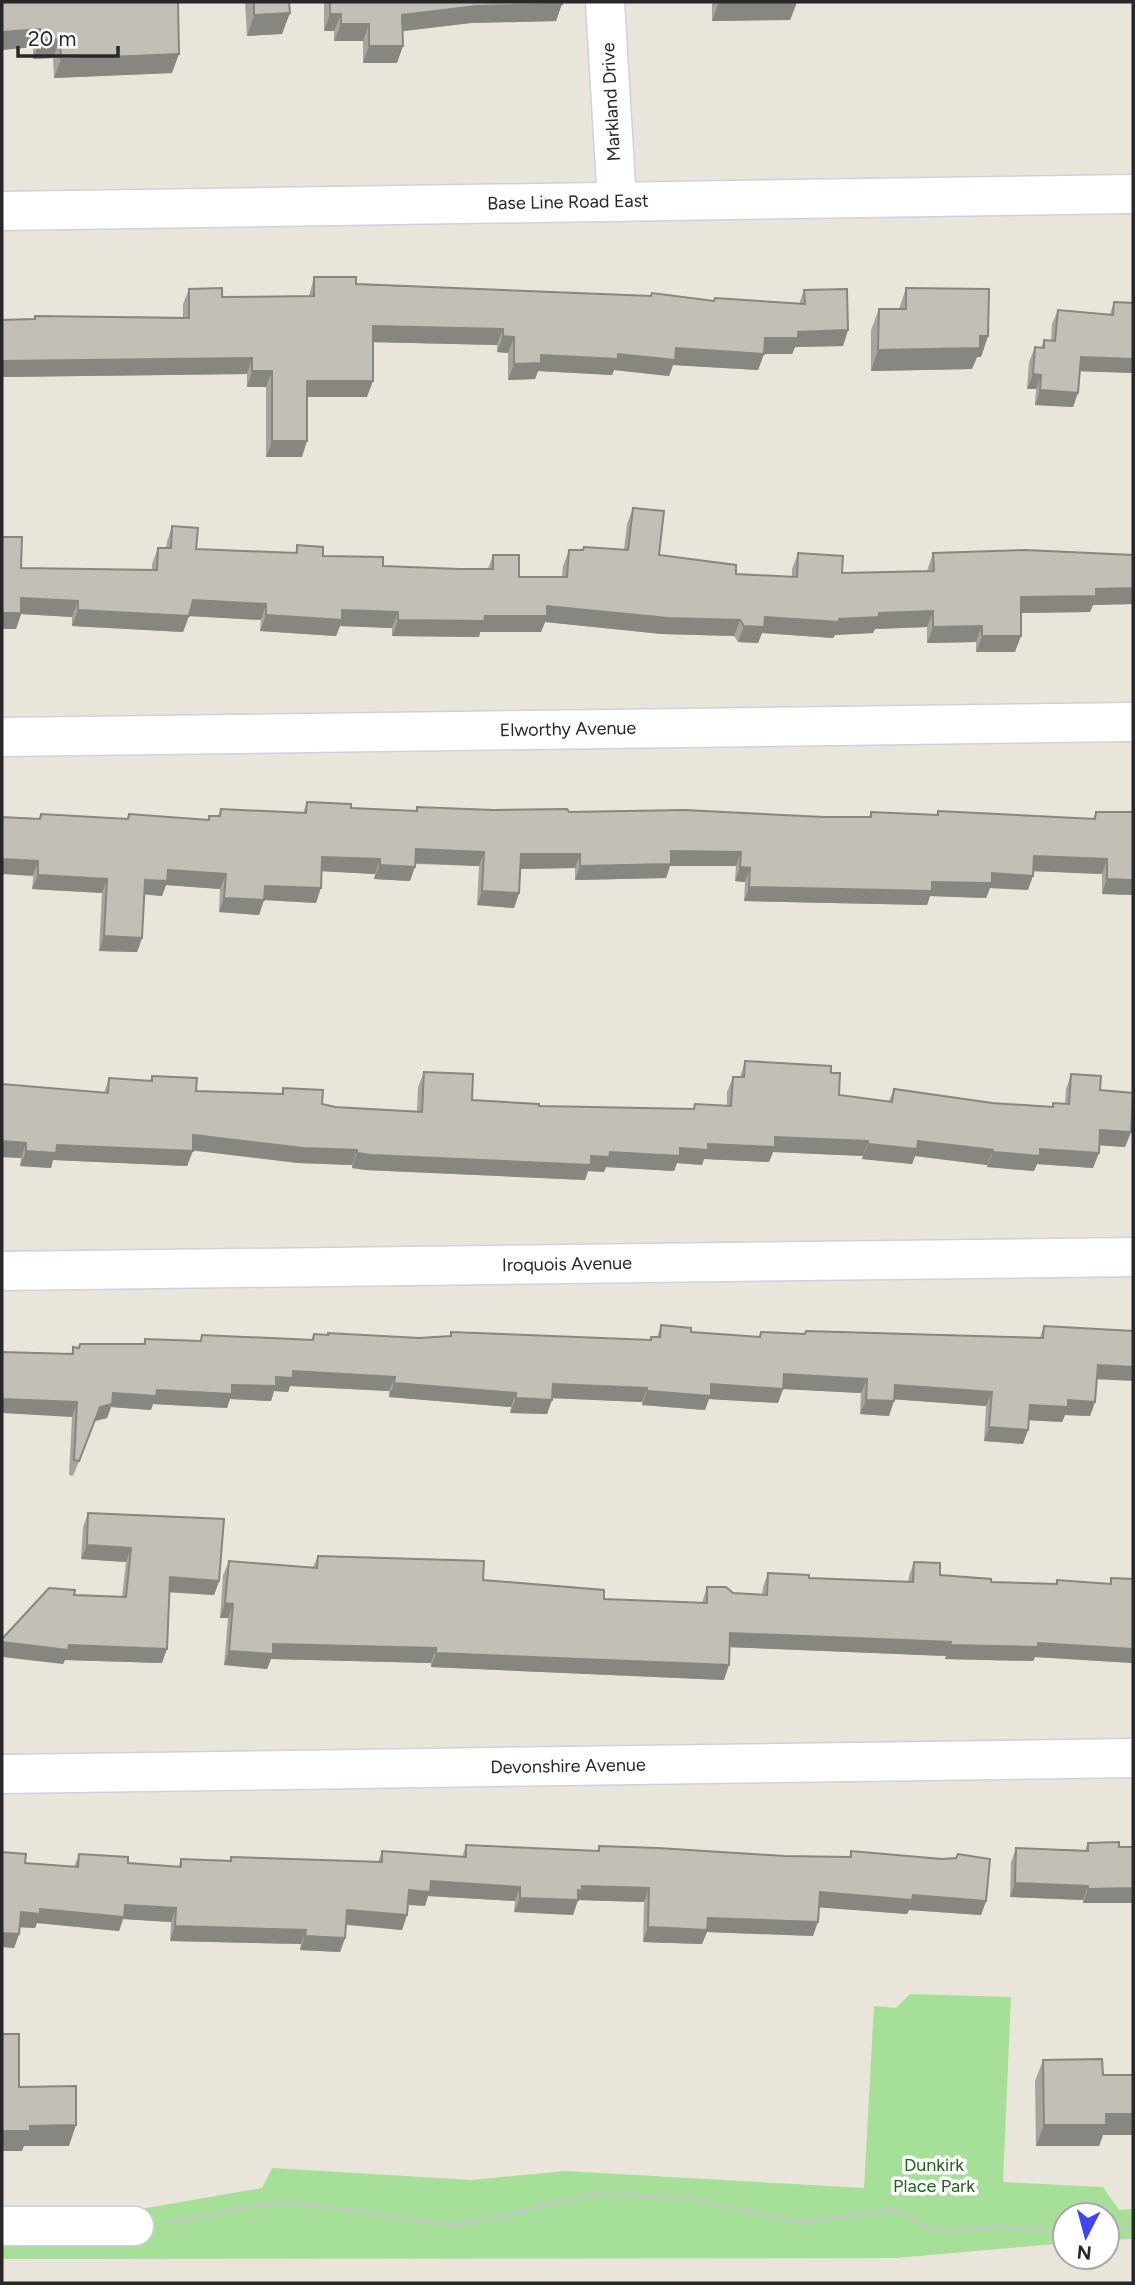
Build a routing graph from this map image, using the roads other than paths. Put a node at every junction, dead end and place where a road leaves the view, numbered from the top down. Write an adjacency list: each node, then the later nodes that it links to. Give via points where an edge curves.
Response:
1 (605, 2): 3 (street, Markland Drive)
2 (1133, 194): 3 (street, Base Line Road East)
3 (617, 202): 4 (street, Base Line Road East)
4 (2, 211)
5 (1133, 722): 6 (street, Elworthy Avenue)
6 (2, 737)
7 (1133, 1257): 8 (street, Iroquois Avenue)
8 (2, 1271)
9 (1133, 1758): 10 (street, Devonshire Avenue)
10 (2, 1774)
11 (2, 2226): 12 (street)
12 (134, 2226)

